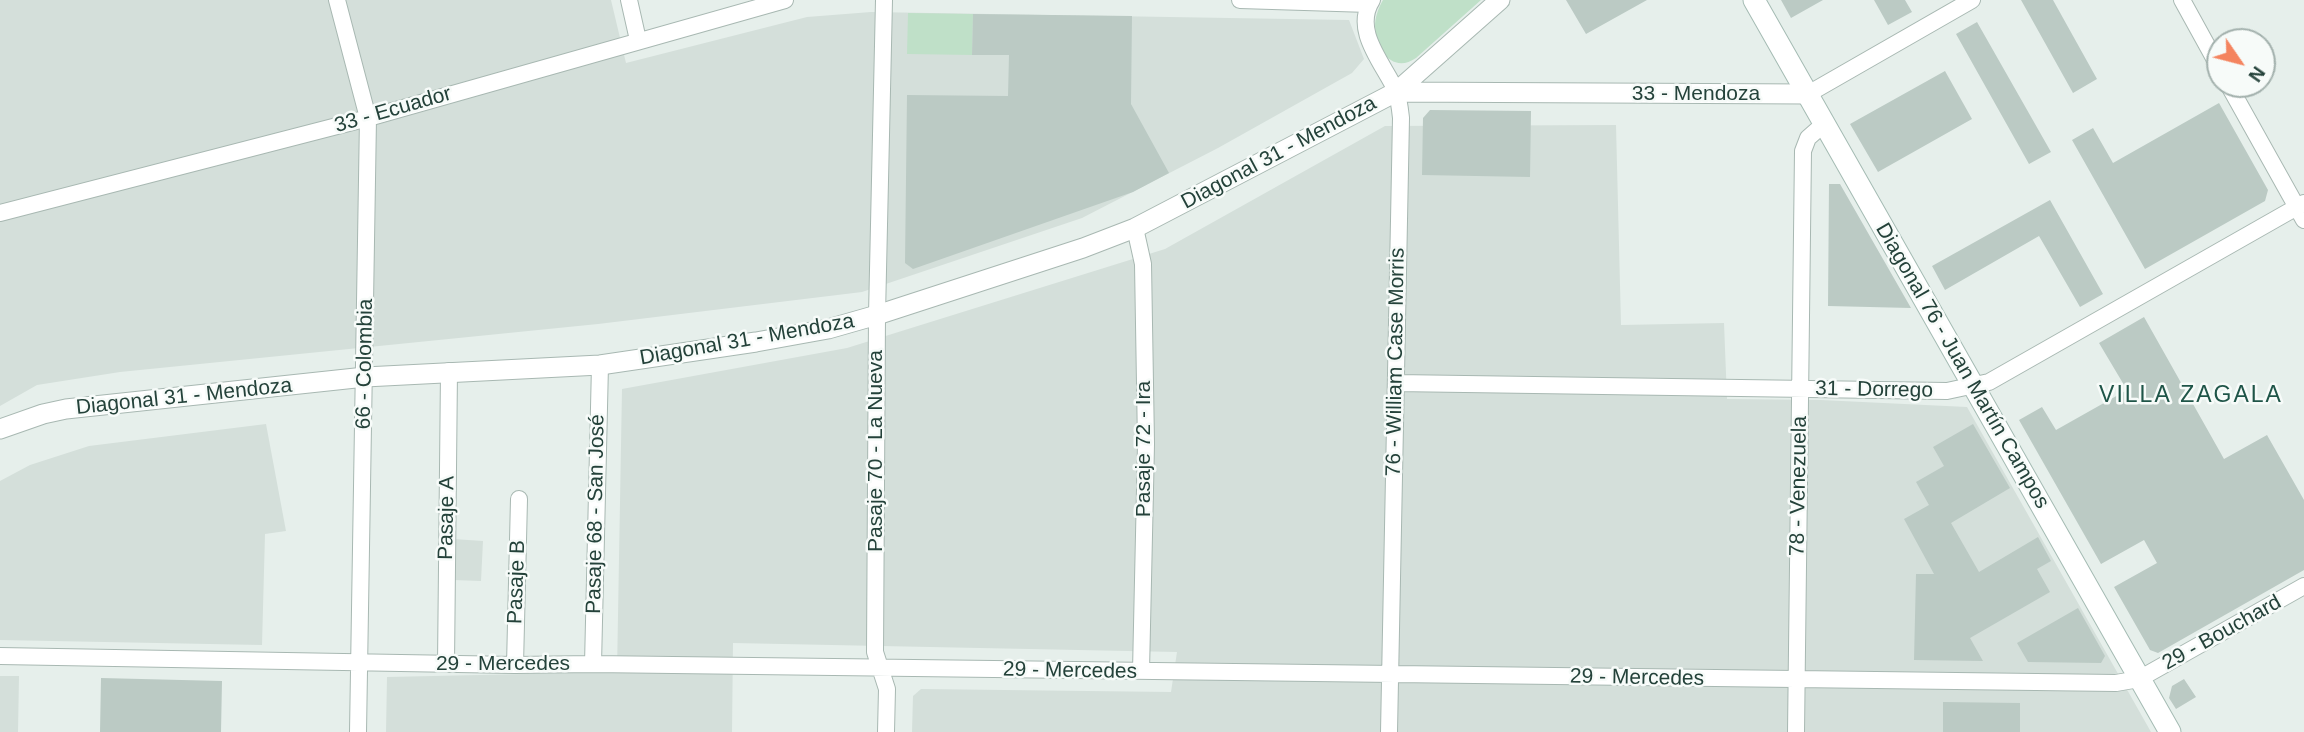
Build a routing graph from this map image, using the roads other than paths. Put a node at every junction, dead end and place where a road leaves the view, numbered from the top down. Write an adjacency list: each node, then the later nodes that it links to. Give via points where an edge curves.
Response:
1 (337, 0): 16 (street, 66 - Colombia)
2 (629, 0): 11 (street)
3 (785, 0): 11 (street, 33 - Ecuador)
4 (884, 0): 21 (street, Pasaje 70 - La Nueva)
5 (1240, 0): 10 (street)
6 (1500, 0): 13 (street, Diagonal 31 - Mendoza)
7 (1754, 0): 14 (main road, Diagonal 76 - Juan Martín Campos)
8 (1972, 0): 14 (street)
9 (2182, 0): 12 (street)
10 (1370, 2): 13 (street, 76 - William Case Morris, via 1368,39)
11 (638, 40): 16 (street, 33 - Ecuador)
12 (2206, 44)
13 (1396, 92): 14 (street, 33 - Mendoza); 20 (street, Diagonal 31 - Mendoza); 25 (street, 76 - William Case Morris, via 1401,118)
14 (1808, 94): 17 (main road, Diagonal 76 - Juan Martín Campos)
15 (2236, 98): 18 (street)
16 (368, 118): 19 (street, 33 - Ecuador); 24 (street, 66 - Colombia)
17 (1825, 123): 26 (main road, Diagonal 76 - Juan Martín Campos); 27 (street, 78 - Venezuela, via 1808,138 1803,151)
18 (2302, 210): 26 (street, 31 - Dorrego, via 1989,382)
19 (0, 213)
20 (1135, 228): 21 (street, Diagonal 31 - Mendoza); 37 (street, Pasaje 72 - Ira, via 1143,264 1146,444)
21 (877, 315): 22 (street, Diagonal 31 - Mendoza, via 768,340); 36 (street, Pasaje 70 - La Nueva, via 875,652)
22 (600, 365): 23 (street, Diagonal 31 - Mendoza); 34 (street, Pasaje 68 - San José)
23 (449, 371): 24 (street, Diagonal 31 - Mendoza); 33 (street, Pasaje A)
24 (365, 377): 28 (street, Diagonal 31 - Mendoza, via 66,410); 32 (street, 66 - Colombia)
25 (1396, 383): 27 (street, 31 - Dorrego); 38 (street, 76 - William Case Morris)
26 (1973, 386): 27 (street, 31 - Dorrego, via 1947,391); 39 (main road, Diagonal 76 - Juan Martín Campos)
27 (1800, 388): 40 (street, 78 - Venezuela)
28 (0, 429)
29 (519, 499): 35 (street, Pasaje B)
30 (2304, 586): 39 (street, 29 - Bouchard)
31 (0, 656): 32 (street, 29 - Mercedes)
32 (359, 661): 33 (street, 29 - Mercedes); 41 (street, 66 - Colombia)
33 (446, 664): 35 (street, 29 - Mercedes)
34 (593, 664): 35 (street, 29 - Mercedes); 36 (street, 29 - Mercedes)
35 (515, 665)
36 (881, 669): 37 (street, 29 - Mercedes); 42 (street, Pasaje 70 - La Nueva, via 887,689)
37 (1141, 671): 38 (street, 29 - Mercedes)
38 (1391, 676): 40 (street, 29 - Mercedes); 43 (street, 76 - William Case Morris)
39 (2139, 679): 40 (street, 29 - Mercedes, via 2116,683); 45 (main road, Diagonal 76 - Juan Martín Campos)
40 (1797, 680): 44 (street, 78 - Venezuela)
41 (358, 732)
42 (886, 732)
43 (1389, 732)
44 (1796, 732)
45 (2170, 732)

